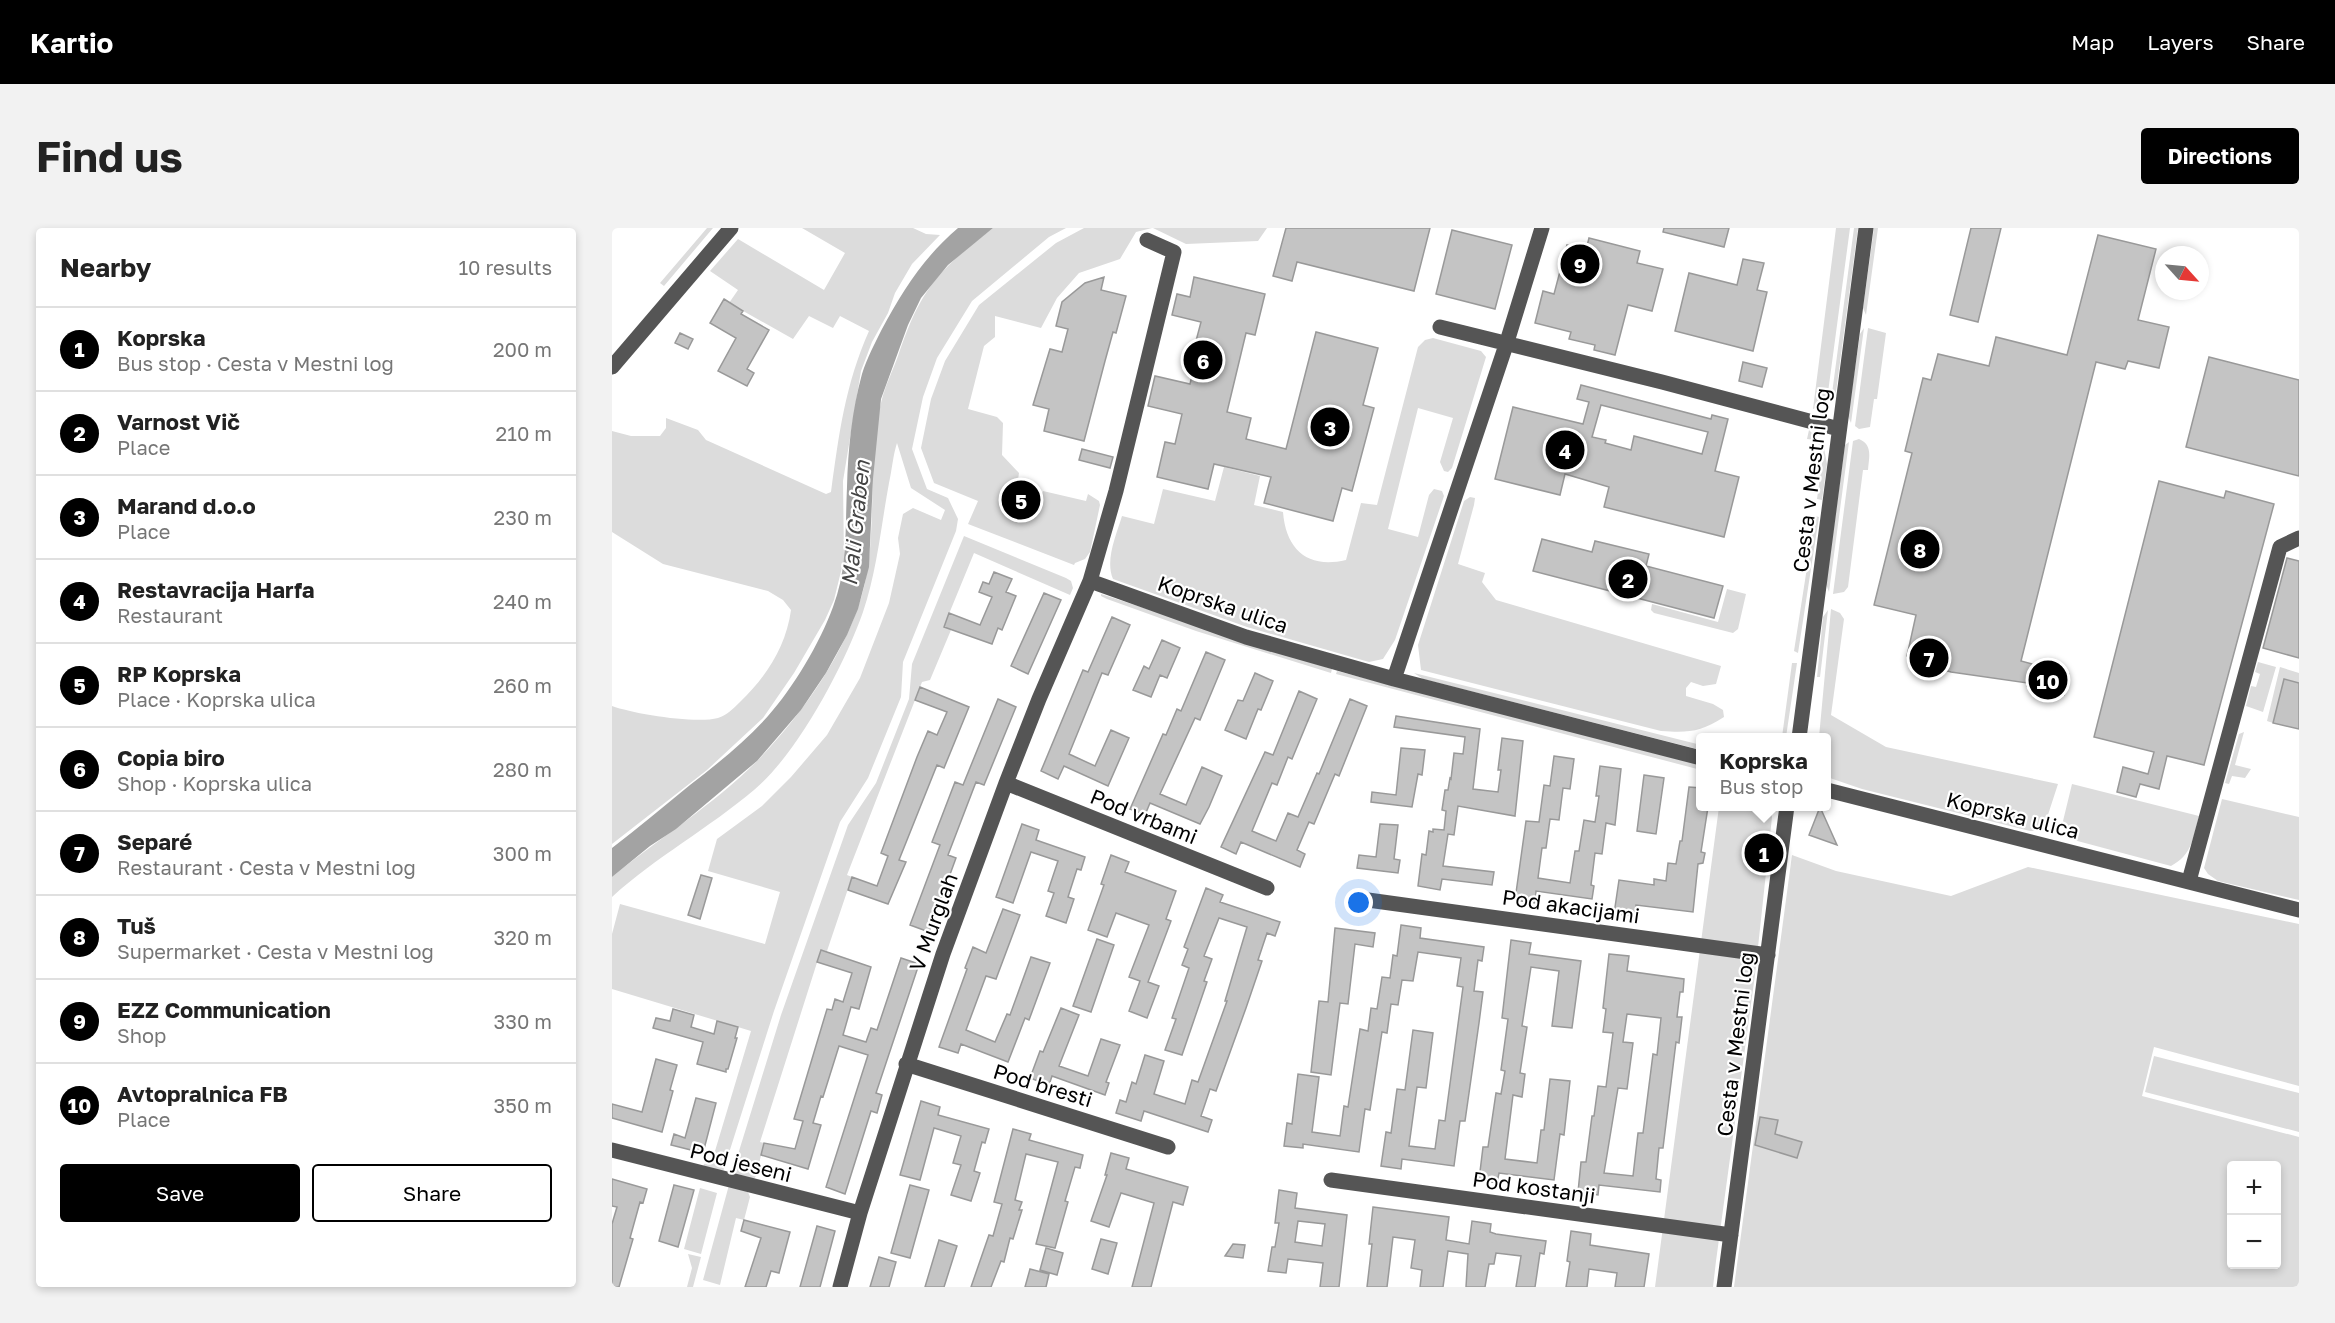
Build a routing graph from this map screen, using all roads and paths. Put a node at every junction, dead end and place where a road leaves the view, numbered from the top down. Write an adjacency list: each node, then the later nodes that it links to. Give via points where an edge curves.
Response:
1 (730, 228): 7 (street)
2 (1542, 228): 6 (street)
3 (1866, 228): 8 (street, Cesta v Mestni log)
4 (1147, 240): 10 (street, via 1174,252)
5 (1440, 327): 6 (street)
6 (1506, 345): 8 (street, via 1662,381); 11 (street)
7 (612, 367)
8 (1839, 429): 12 (street, Cesta v Mestni log)
9 (2299, 538): 17 (street, via 2280,548)
10 (1090, 581): 11 (street, Koprska ulica, via 1246,636); 14 (street, V Murglah)
11 (1394, 679): 13 (street, Koprska ulica)
12 (1800, 733)
13 (1696, 757)
14 (1006, 783): 18 (street, Pod vrbami); 22 (street, V Murglah)
15 (1831, 791): 17 (street, Koprska ulica)
16 (1786, 811): 21 (street, Cesta v Mestni log)
17 (2189, 881): 20 (street, Koprska ulica)
18 (1267, 888)
19 (1368, 900): 21 (street, Pod akacijami)
20 (2299, 910)
21 (1768, 955): 27 (street, Cesta v Mestni log)
22 (906, 1064): 23 (street, Pod bresti); 26 (street, V Murglah)
23 (1168, 1147)
24 (612, 1150): 26 (street, Pod jeseni)
25 (1331, 1180): 27 (street, Pod kostanji)
26 (860, 1213): 28 (street, V Murglah)
27 (1731, 1235): 29 (street, Cesta v Mestni log)
28 (840, 1287)
29 (1724, 1287)

